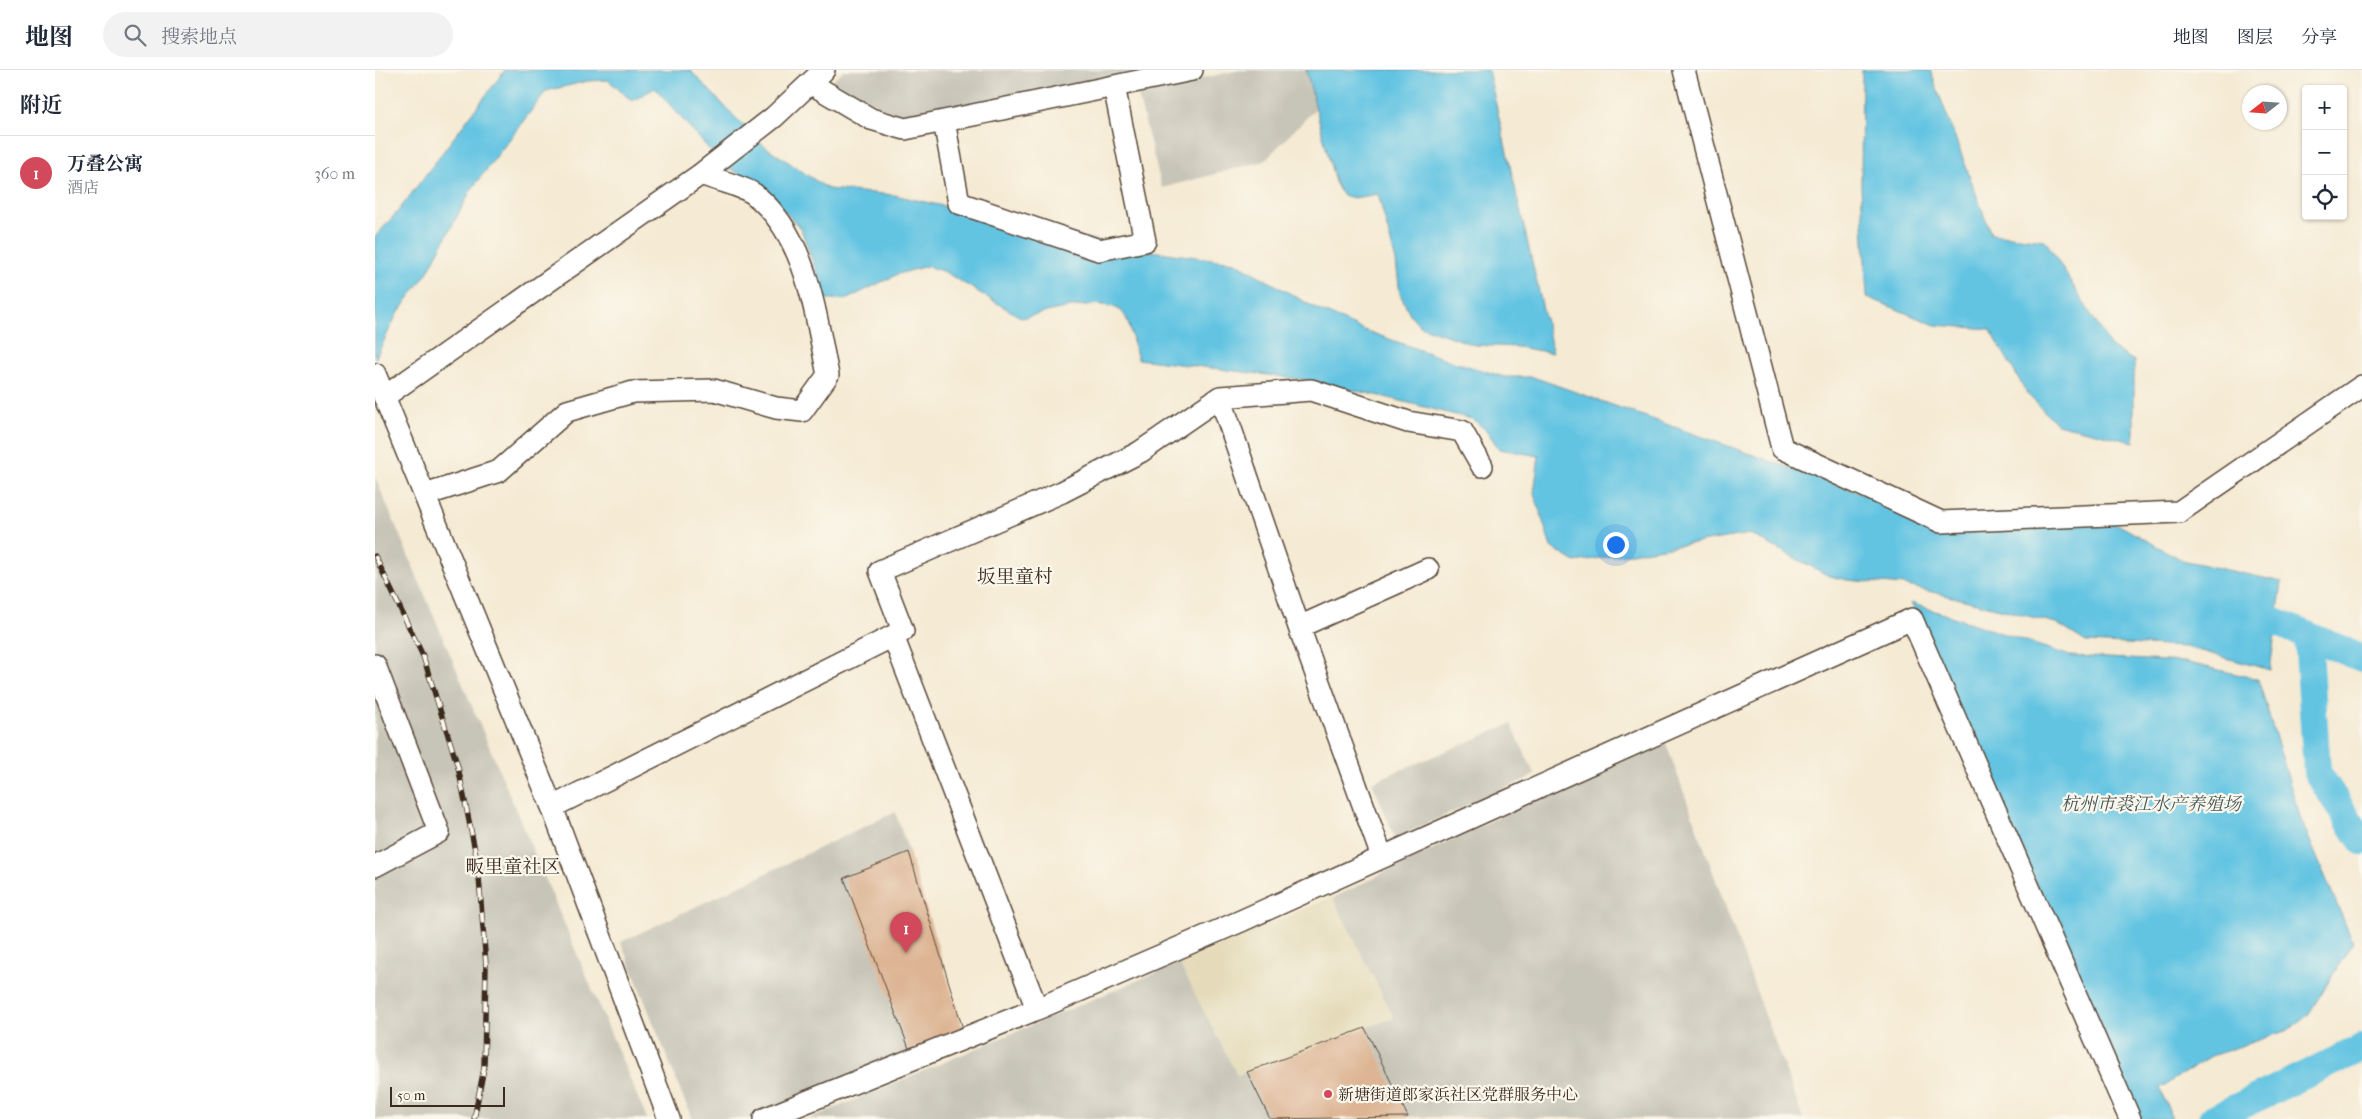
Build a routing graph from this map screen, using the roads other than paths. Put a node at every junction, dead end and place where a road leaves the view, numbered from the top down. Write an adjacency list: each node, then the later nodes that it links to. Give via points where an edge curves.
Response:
1 (1192, 70): 3 (street)
2 (1683, 70): 9 (street, via 1782,448 1932,518 1941,522 2179,512)
3 (1166, 73): 5 (street)
4 (817, 77): 6 (street, via 871,119 905,128); 7 (street, via 774,117)
5 (1114, 86): 6 (street); 6 (street, via 1145,241 1136,243 1099,250 959,203)
6 (945, 121)
7 (701, 174): 10 (street); 13 (street, via 753,193 783,223 802,264 827,374 803,411 776,408 713,390 633,392 567,412 499,471)
8 (375, 374): 10 (street)
9 (2362, 386)
10 (384, 397): 13 (street)
11 (1220, 397): 12 (street, via 1311,390 1409,422 1462,430); 15 (street); 16 (street, via 1131,457 1062,492 880,571 903,631)
12 (1482, 466)
13 (425, 495): 18 (street)
14 (1428, 569): 15 (street)
15 (1299, 627): 19 (street)
16 (893, 636): 18 (street); 21 (street)
17 (375, 665): 20 (street, via 439,832)
18 (552, 807): 22 (street)
19 (1383, 857): 21 (street); 24 (street, via 1913,619)
20 (375, 866)
21 (1037, 1009): 23 (street)
22 (669, 1119)
23 (764, 1119)
24 (2131, 1119)

